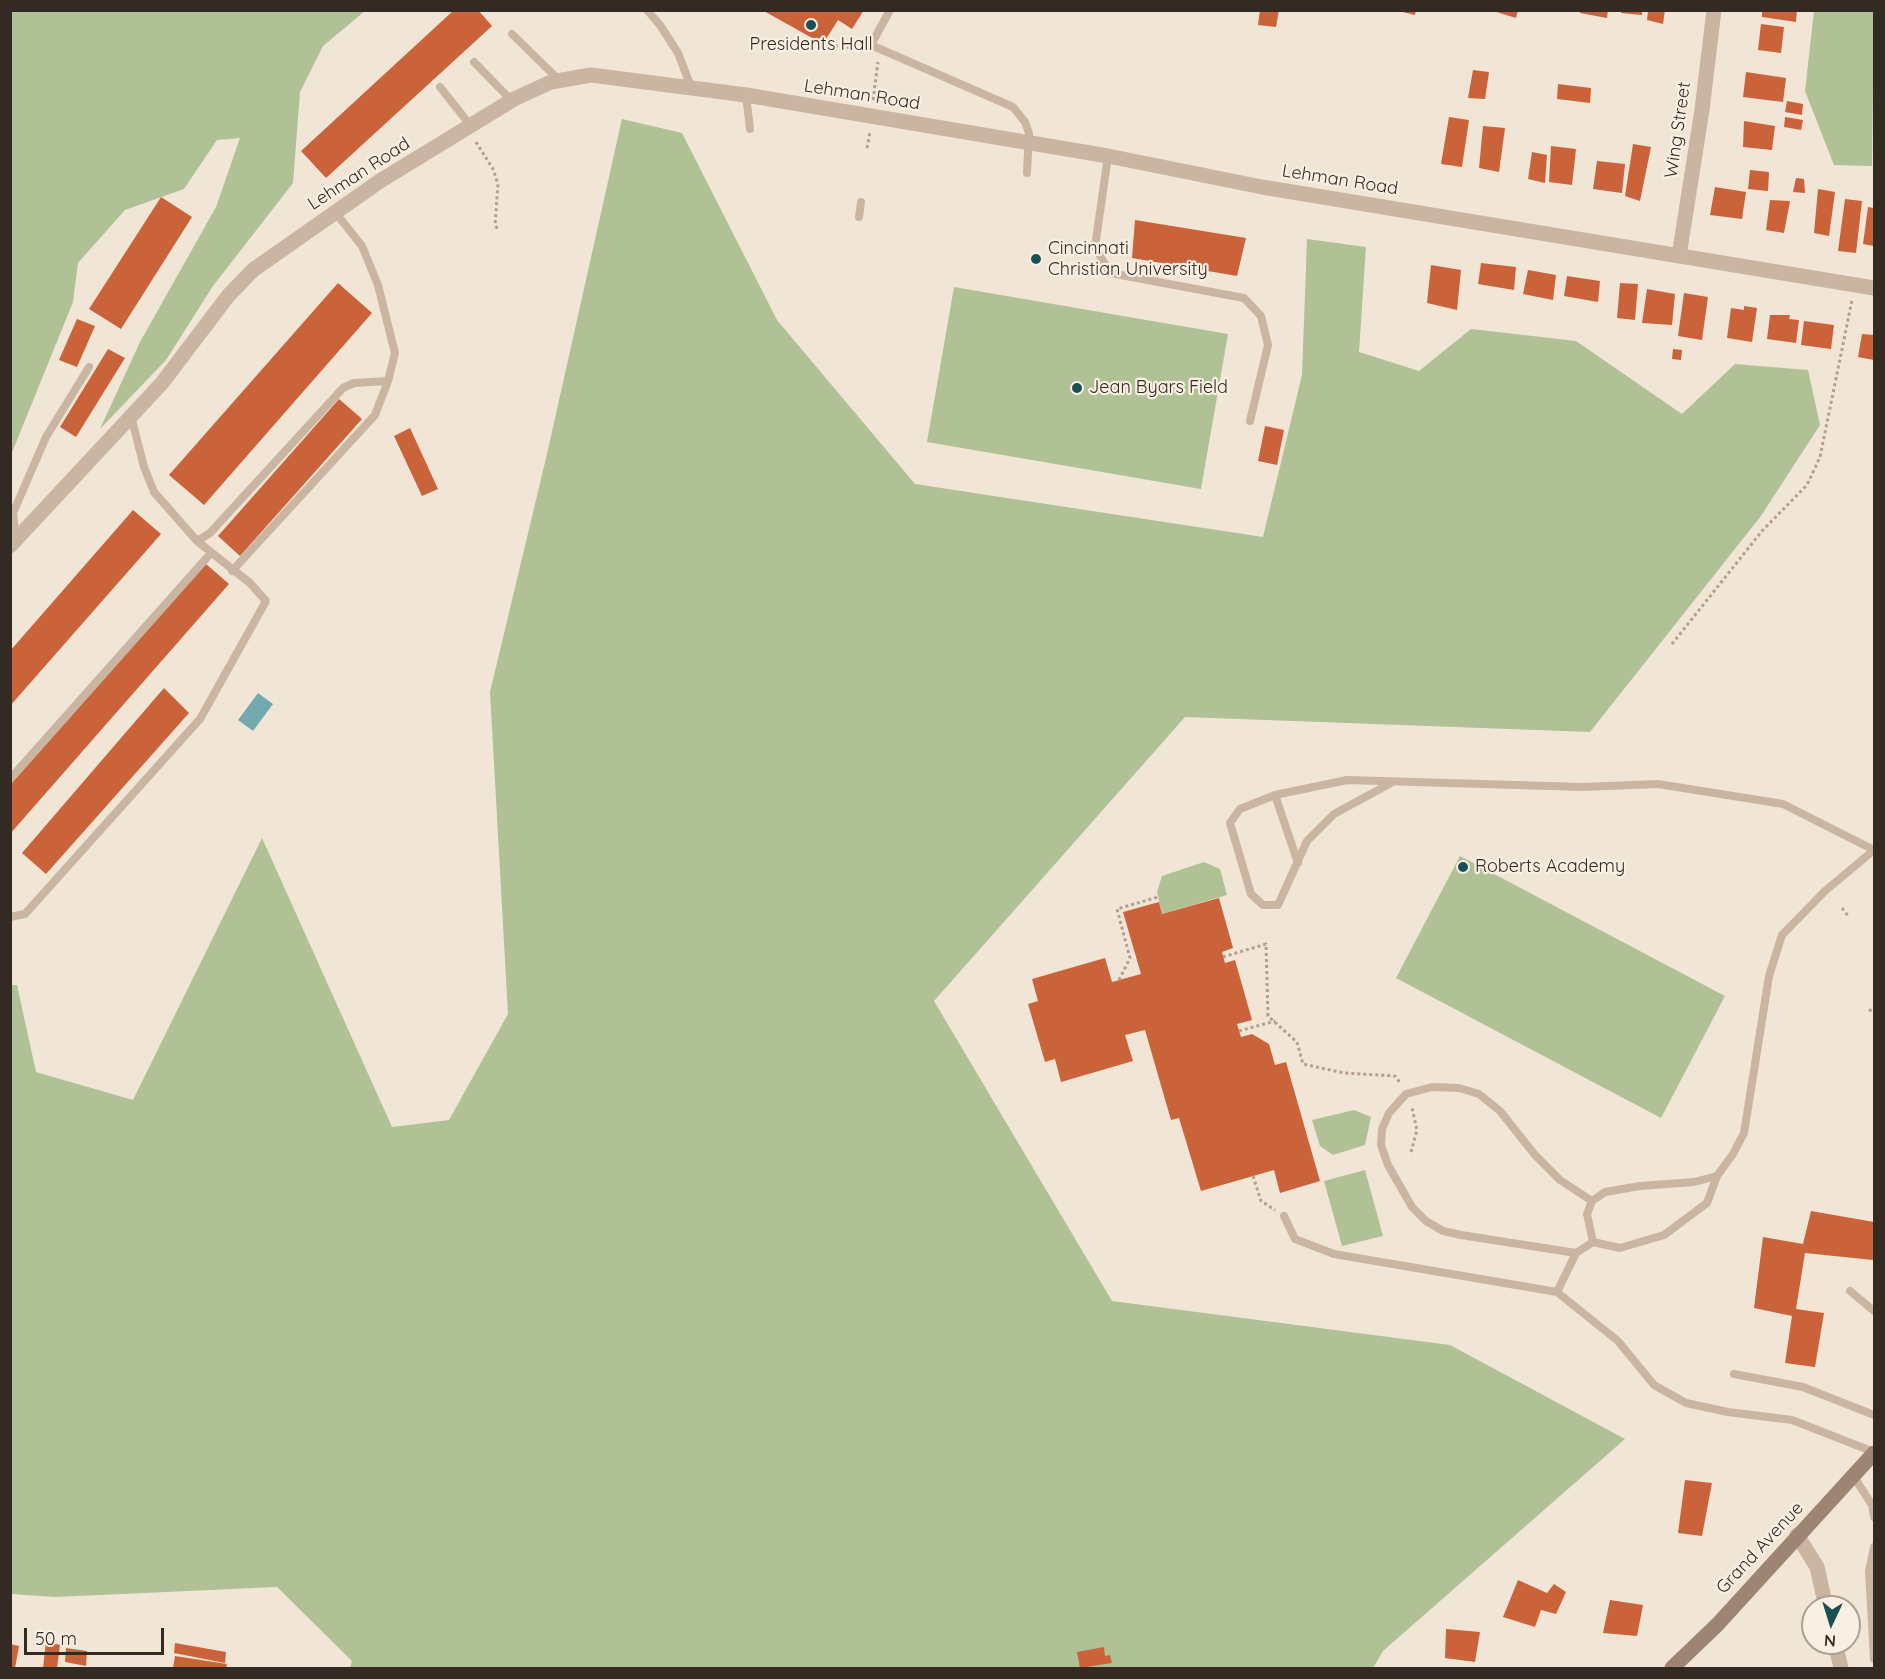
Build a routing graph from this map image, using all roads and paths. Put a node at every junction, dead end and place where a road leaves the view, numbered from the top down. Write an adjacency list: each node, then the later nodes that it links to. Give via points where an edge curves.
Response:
1 (647, 10): 11 (lane, via 678,53)
2 (890, 10): 18 (lane, via 871,45 1014,107 1025,122)
3 (1714, 10): 26 (street, Wing Street)
4 (512, 34): 9 (lane)
5 (823, 44): 6 (path)
6 (868, 50)
7 (879, 51): 14 (path)
8 (474, 62): 13 (lane)
9 (559, 81): 11 (street, Lehman Road, via 591,75); 13 (street, Lehman Road)
10 (440, 87): 15 (lane)
11 (691, 87): 12 (street, Lehman Road)
12 (746, 95): 16 (lane); 18 (street, Lehman Road)
13 (512, 101): 15 (street, Lehman Road)
14 (873, 103)
15 (469, 127): 23 (street, Lehman Road); 25 (path, via 498,184 495,225)
16 (750, 129)
17 (870, 130): 19 (path)
18 (1030, 143): 20 (street, Lehman Road); 21 (lane)
19 (867, 148)
20 (1108, 156): 26 (street, Lehman Road, via 1262,187); 32 (lane, via 1095,247 1110,273 1244,298 1261,316 1268,345)
21 (1027, 174)
22 (861, 202): 24 (lane)
23 (334, 212): 30 (lane, via 362,246 378,285 395,353); 31 (street, Lehman Road, via 254,270)
24 (859, 217)
25 (500, 231)
26 (1678, 256): 27 (street, Lehman Road)
27 (1875, 288)
28 (1852, 299): 37 (path, via 1820,457 1807,485 1762,531)
29 (89, 367): 34 (lane, via 46,437 13,513)
30 (388, 381): 33 (lane, via 354,383 343,388 210,533); 36 (lane, via 375,415)
31 (131, 416): 33 (lane, via 154,492); 34 (street, Lehman Road)
32 (1250, 421)
33 (197, 541): 35 (lane)
34 (13, 543)
35 (211, 553): 36 (lane); 38 (lane)
36 (232, 571): 45 (lane, via 266,601 200,719 25,914)
37 (1672, 644)
38 (10, 779)
39 (1391, 783): 40 (lane, via 1347,780); 41 (lane, via 1583,787 1659,784 1783,804); 42 (lane, via 1334,814 1307,842)
40 (1275, 795): 42 (lane); 42 (lane, via 1240,809 1230,823 1251,894 1263,905 1278,905)
41 (1875, 850): 57 (lane, via 1825,891 1782,935 1769,976 1744,1133)
42 (1298, 863)
43 (1158, 897): 48 (path, via 1117,909 1130,958)
44 (1842, 908): 46 (path)
45 (10, 917)
46 (1849, 917)
47 (1223, 957): 51 (path, via 1266,944 1268,1016)
48 (1119, 980)
49 (1875, 1008): 50 (path)
50 (1869, 1011)
51 (1275, 1021): 52 (path); 53 (path, via 1297,1042 1304,1064 1344,1073 1395,1076)
52 (1239, 1031)
53 (1404, 1088)
54 (1412, 1108): 55 (path, via 1417,1130)
55 (1411, 1152)
56 (1252, 1176): 59 (path, via 1261,1201)
57 (1716, 1176): 58 (lane, via 1605,1192); 60 (lane, via 1707,1203 1664,1235 1620,1248)
58 (1592, 1202): 60 (lane, via 1587,1214); 61 (lane, via 1560,1180 1500,1111 1479,1094 1432,1086 1406,1094 1389,1113 1382,1129 1381,1145 1388,1165 1412,1207 1426,1221 1461,1235)
59 (1284, 1216): 63 (lane, via 1295,1239 1334,1254)
60 (1593, 1242): 61 (lane)
61 (1576, 1253): 63 (lane)
62 (1850, 1291): 64 (lane)
63 (1557, 1292): 67 (lane, via 1618,1341 1654,1385 1686,1403 1792,1420)
64 (1875, 1311)
65 (1734, 1374): 66 (lane, via 1803,1387)
66 (1875, 1415)
67 (1875, 1452): 68 (street, Grand Avenue)
68 (1854, 1477): 69 (lane); 70 (street, Grand Avenue)
69 (1875, 1517)
70 (1797, 1535): 72 (street, via 1817,1567); 74 (street, Grand Avenue, via 1717,1625)
71 (1875, 1547): 73 (lane, via 1869,1571)
72 (1823, 1595)
73 (1875, 1659)
74 (1672, 1668)

